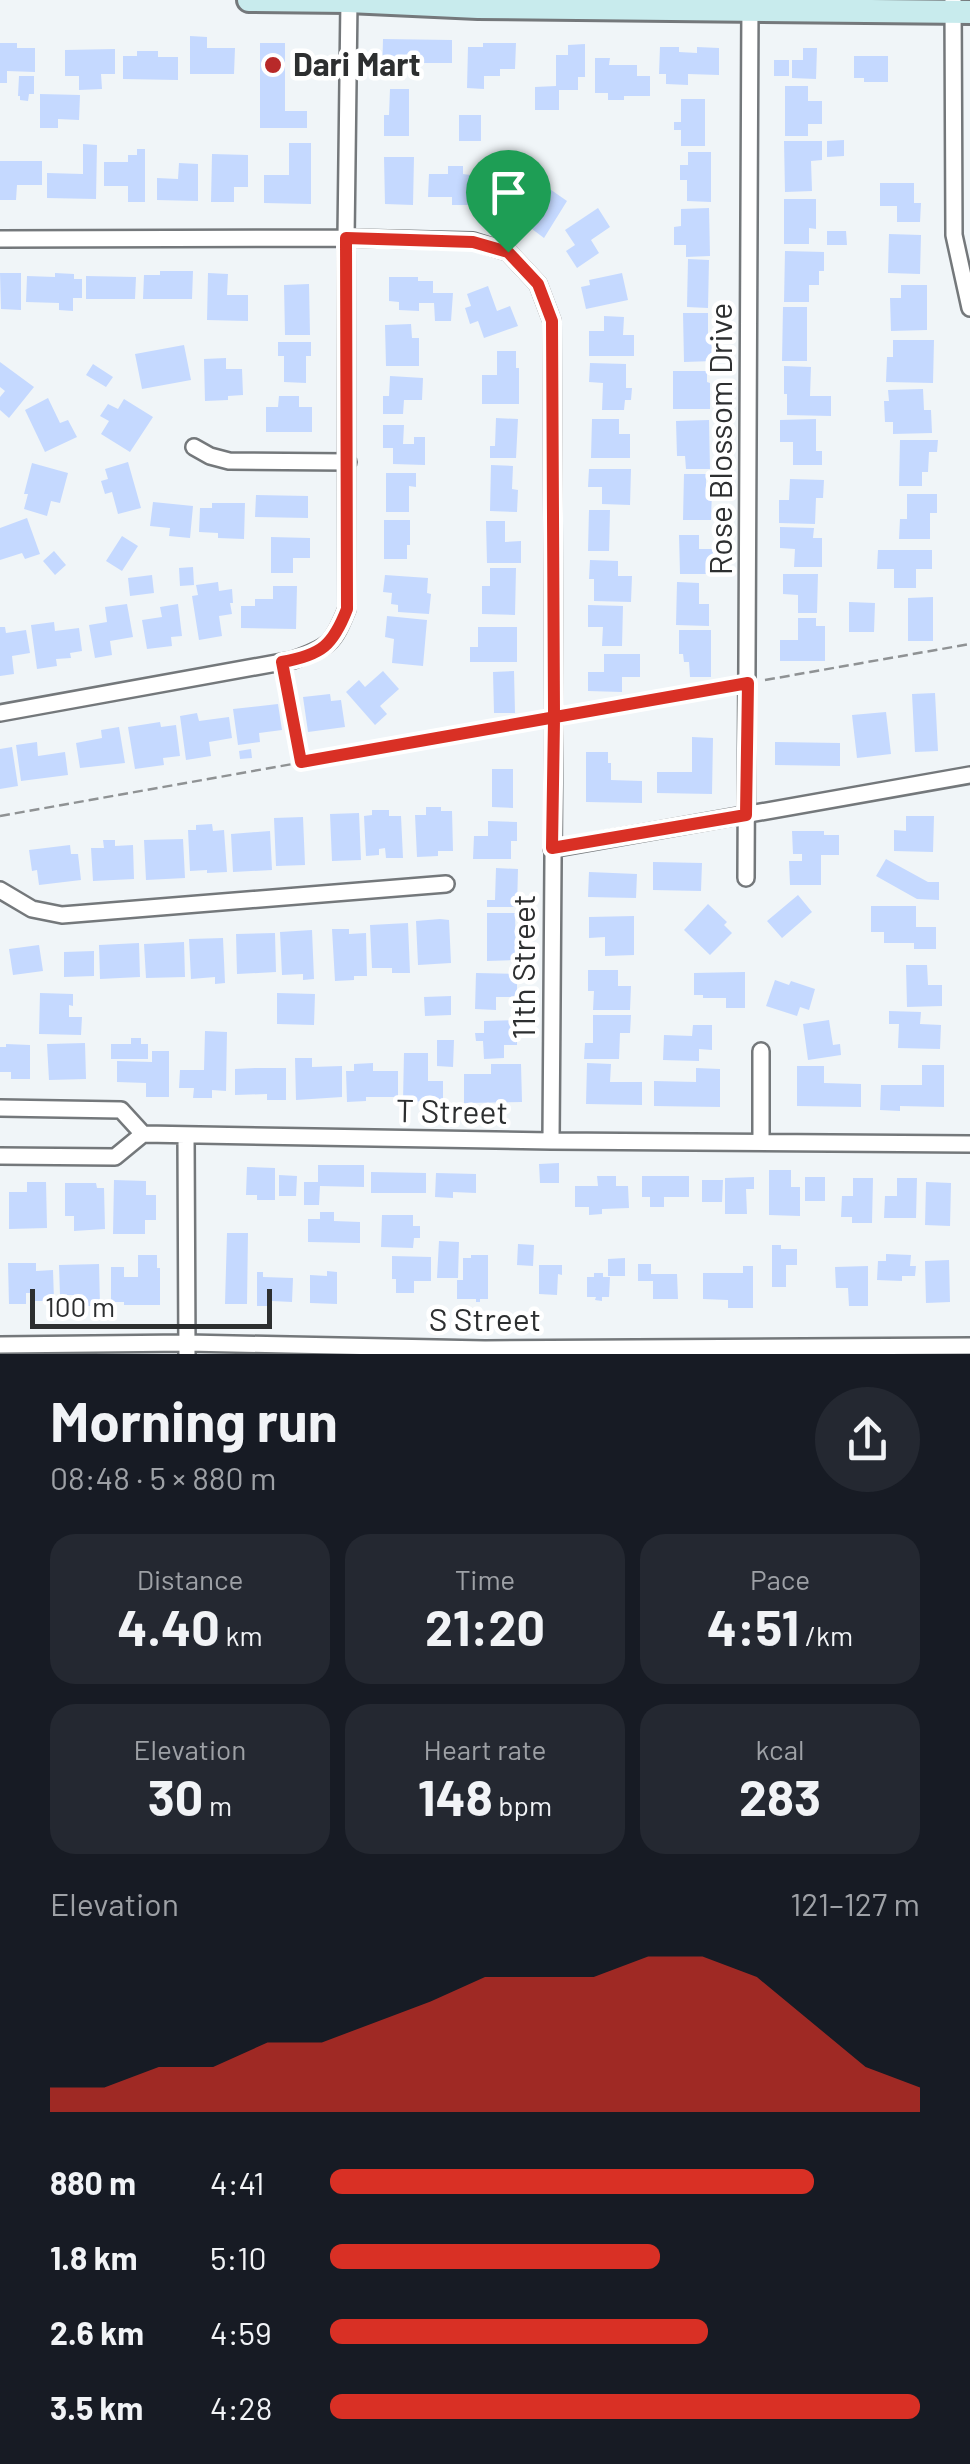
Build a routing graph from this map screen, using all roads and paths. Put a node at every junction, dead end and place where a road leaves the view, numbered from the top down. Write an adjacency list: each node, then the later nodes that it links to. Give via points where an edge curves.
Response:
1 (248, 0): 2 (street)
2 (348, 0): 3 (street, via 478,7); 5 (street)
3 (750, 4): 4 (street); 12 (street, Rose Blossom Drive)
4 (959, 8): 7 (street, via 954,236)
5 (346, 238): 6 (street, 11th Street); 9 (street); 14 (street, 11th Street, via 473,242 508,252 538,284 552,321)
6 (0, 239)
7 (970, 308)
8 (194, 447): 9 (street, via 230,461)
9 (348, 462): 11 (street, via 347,609 336,636 320,651)
10 (970, 644): 12 (path)
11 (282, 662): 13 (street); 15 (path)
12 (748, 683): 14 (path); 17 (street, Rose Blossom Drive)
13 (0, 712)
14 (554, 717): 15 (path); 19 (street, 11th Street)
15 (301, 762): 18 (path)
16 (970, 775): 17 (street)
17 (746, 815): 19 (street); 20 (street, Rose Blossom Drive)
18 (0, 816)
19 (552, 848): 27 (street, 11th Street)
20 (746, 878)
21 (446, 884): 22 (street, via 62,916 32,909)
22 (0, 890)
23 (761, 1051): 28 (street)
24 (0, 1108): 25 (street, via 121,1110)
25 (143, 1134): 26 (street, T Street); 30 (street, via 115,1157)
26 (186, 1135): 27 (street, T Street); 33 (street)
27 (551, 1141): 28 (street, T Street)
28 (761, 1141): 29 (street, T Street)
29 (970, 1144)
30 (0, 1156)
31 (0, 1345): 33 (street, S Street)
32 (970, 1346): 34 (street, S Street)
33 (187, 1349): 34 (street, S Street)
34 (485, 1351)

